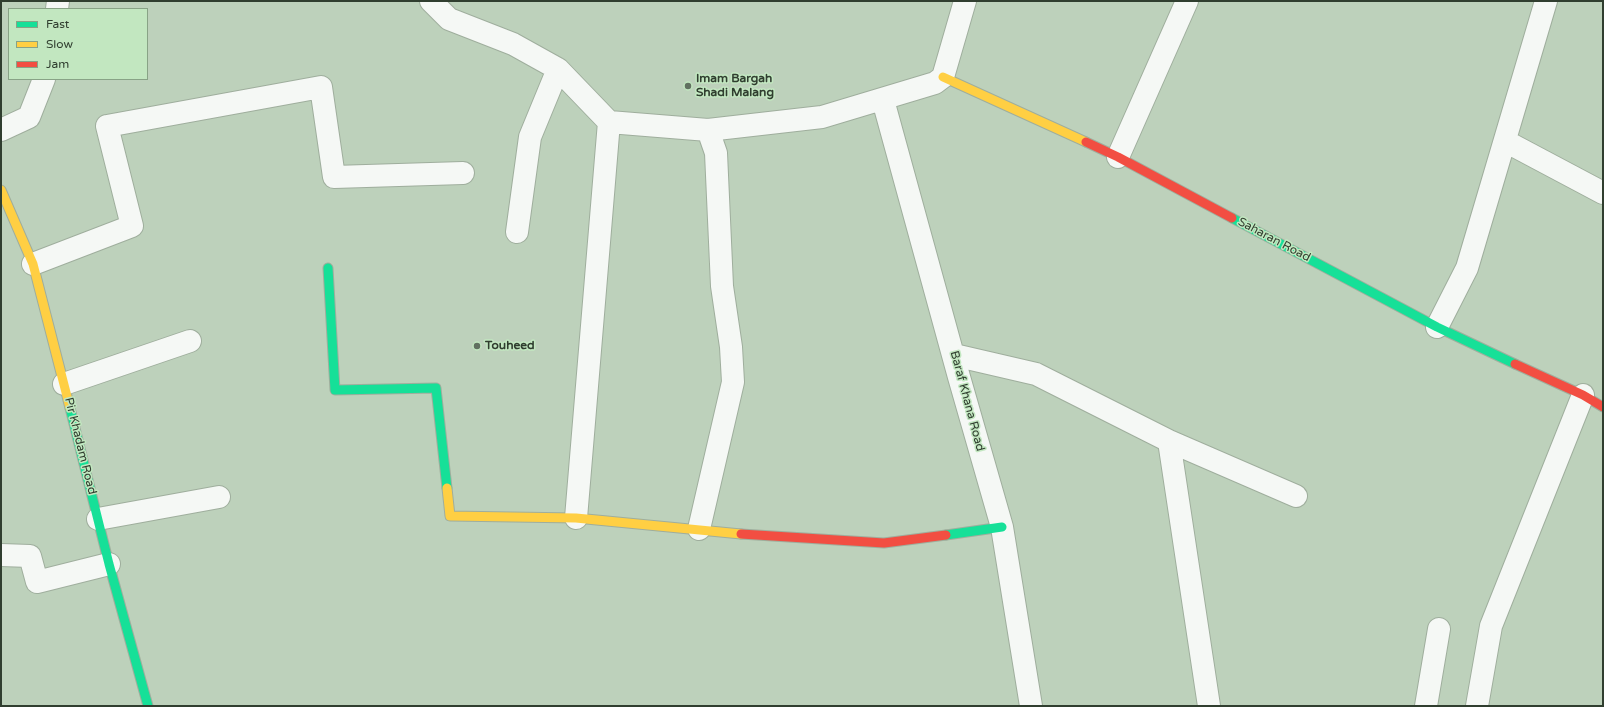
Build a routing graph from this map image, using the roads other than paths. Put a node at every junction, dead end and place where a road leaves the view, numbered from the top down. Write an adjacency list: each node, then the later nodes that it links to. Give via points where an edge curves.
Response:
1 (431, 1): 5 (street, via 449,19 513,44)
2 (965, 1): 6 (street)
3 (1187, 1): 13 (street)
4 (1546, 1): 12 (street)
5 (558, 69): 9 (street); 17 (street, via 530,136)
6 (943, 77): 8 (street, via 934,83); 13 (street, Saharan Road)
7 (44, 80): 10 (street, via 29,117)
8 (883, 100): 11 (street, via 822,117); 22 (street, Baraf Khana Road)
9 (609, 122): 11 (street); 29 (street)
10 (1, 130)
11 (708, 130): 32 (street, via 716,153 722,286 731,346 733,382)
12 (1505, 141): 16 (street); 20 (street, via 1467,268)
13 (1118, 157): 20 (street, Saharan Road)
14 (463, 173): 18 (street, via 334,177 320,87 107,126 132,226)
15 (1, 190): 18 (street, Pir Khadam Road)
16 (1603, 193)
17 (517, 232)
18 (33, 264): 23 (street, Pir Khadam Road)
19 (328, 268): 29 (street, via 335,390 436,388 450,516)
20 (1437, 327): 24 (street, Saharan Road)
21 (190, 341): 23 (street)
22 (954, 355): 26 (street, via 1036,374); 31 (street, Baraf Khana Road)
23 (64, 384): 30 (street, Pir Khadam Road)
24 (1583, 395): 25 (street, Saharan Road); 40 (street, via 1490,626)
25 (1603, 407)
26 (1170, 441): 28 (street); 38 (street)
27 (219, 496): 30 (street)
28 (1296, 496)
29 (576, 518): 32 (street)
30 (98, 519): 34 (street, Pir Khadam Road)
31 (1002, 527): 32 (street, via 884,543 760,537); 37 (street, Baraf Khana Road)
32 (699, 529)
33 (1, 555): 34 (street, via 30,556 37,582)
34 (109, 564): 36 (street, Pir Khadam Road)
35 (1439, 629): 39 (street)
36 (148, 706)
37 (1031, 706)
38 (1209, 706)
39 (1426, 706)
40 (1477, 706)

